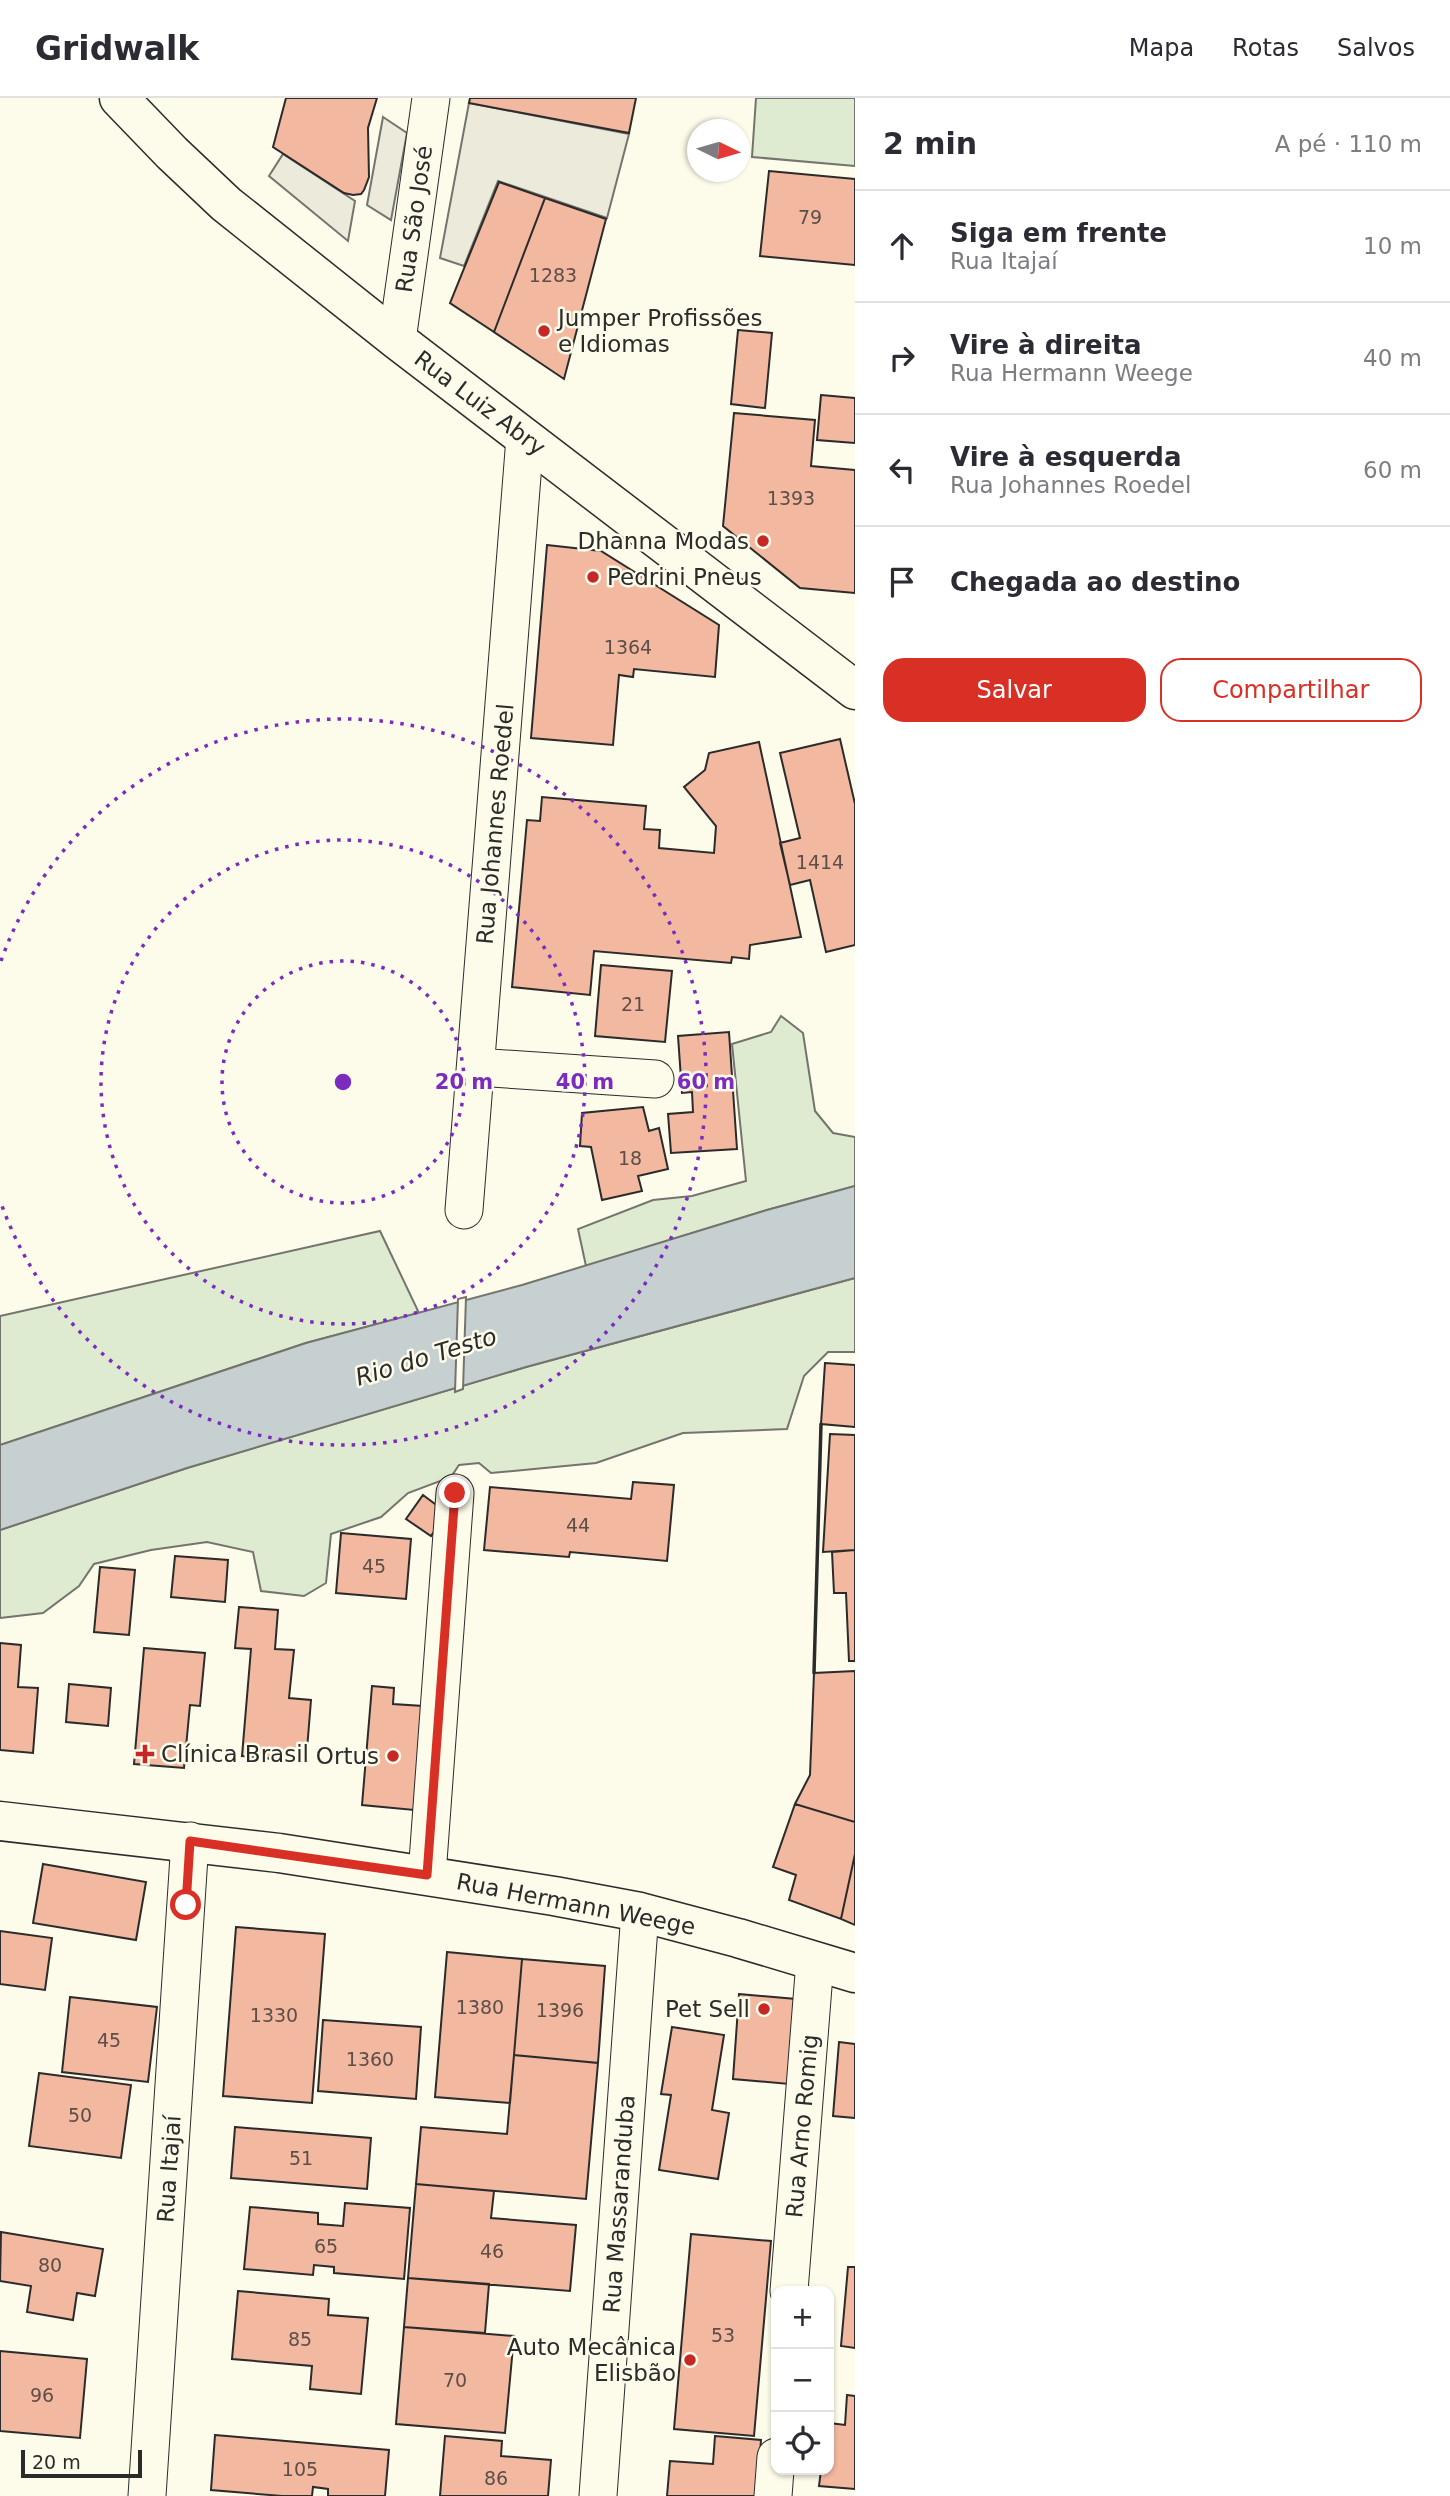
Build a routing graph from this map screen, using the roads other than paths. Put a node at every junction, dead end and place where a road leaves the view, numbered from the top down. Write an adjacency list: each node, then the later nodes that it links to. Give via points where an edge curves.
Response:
1 (119, 98): 3 (main road, Rua Luiz Abry, via 226,204)
2 (431, 98): 3 (street, Rua São José)
3 (397, 340): 4 (main road, Rua Luiz Abry)
4 (525, 438): 5 (main road, Rua Luiz Abry); 6 (street, Rua Johannes Roedel)
5 (855, 690)
6 (476, 1067): 7 (street); 8 (street, Rua Johannes Roedel)
7 (655, 1079)
8 (464, 1210)
9 (455, 1493): 12 (street)
10 (0, 1821): 11 (main road, Rua Hermann Weege)
11 (190, 1841): 12 (main road, Rua Hermann Weege); 18 (street, Rua Itajaí)
12 (427, 1875): 13 (main road, Rua Hermann Weege)
13 (640, 1912): 14 (main road, Rua Hermann Weege); 19 (street, Rua Massaranduba)
14 (816, 1961): 15 (main road, Rua Hermann Weege); 16 (street, Rua Arno Romig)
15 (855, 1973)
16 (789, 2286)
17 (775, 2475): 20 (street)
18 (147, 2496)
19 (598, 2496)
20 (773, 2496)

